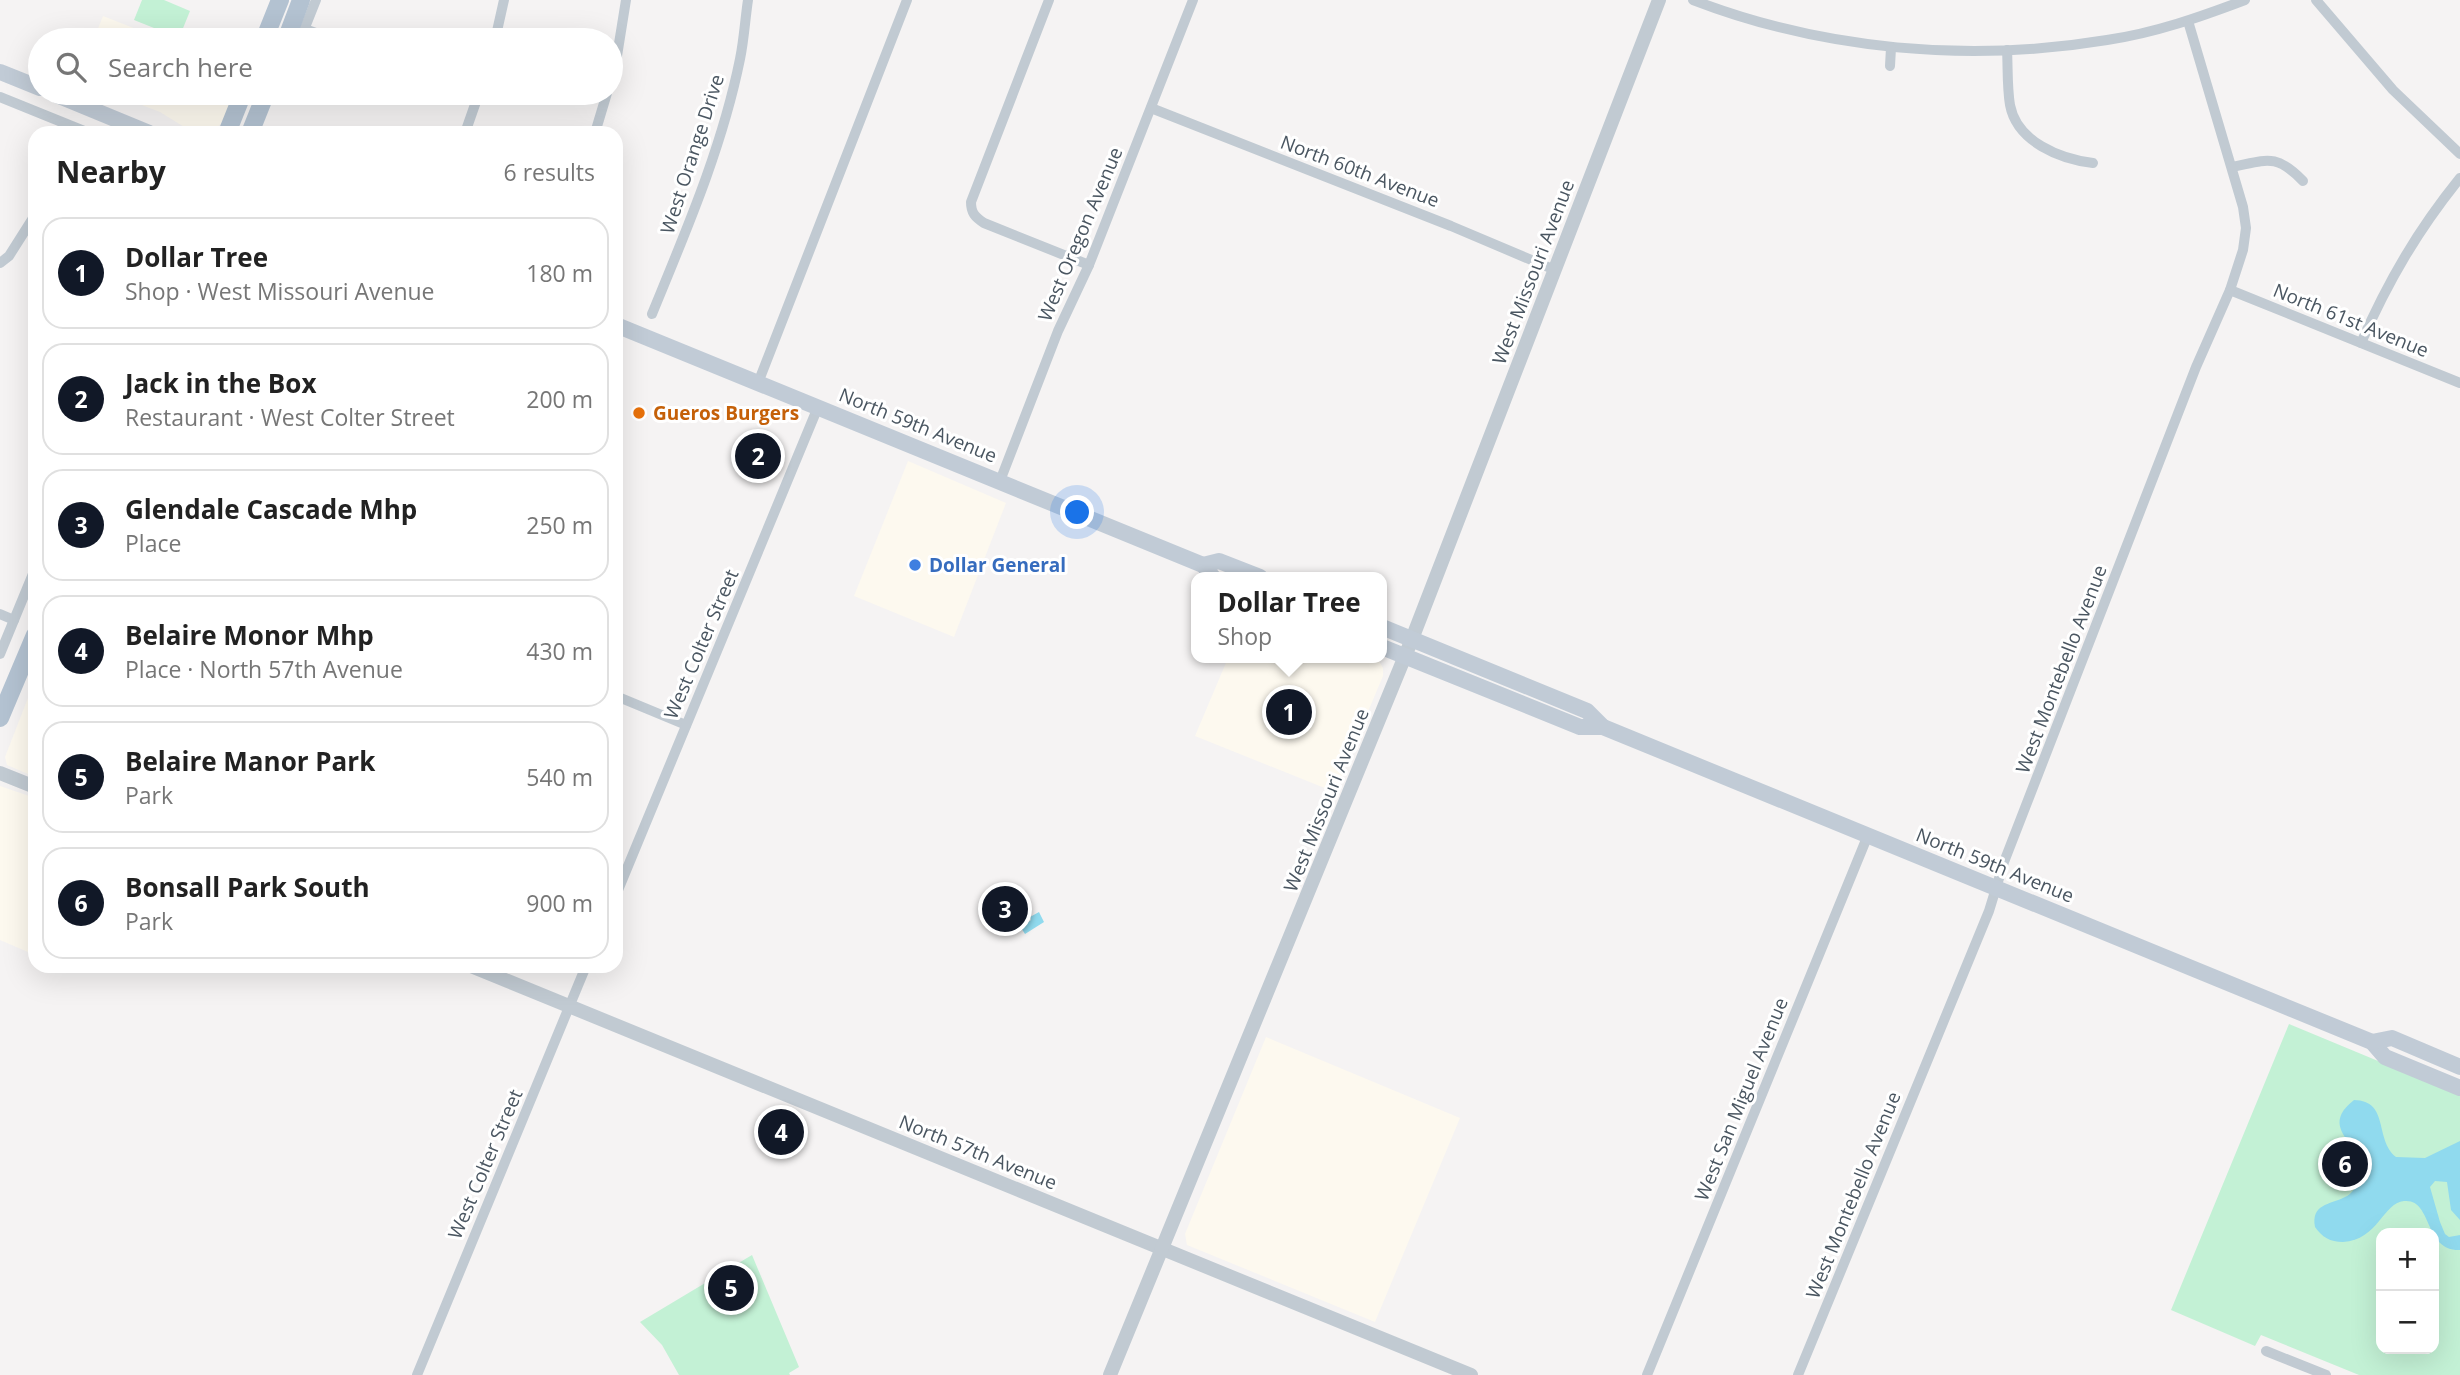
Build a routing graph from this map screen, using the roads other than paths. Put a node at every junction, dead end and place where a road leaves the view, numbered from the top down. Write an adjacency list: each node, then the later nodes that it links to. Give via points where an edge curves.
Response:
1 (280, 0): 15 (main road)
2 (301, 0): 16 (main road)
3 (316, 0): 17 (street)
4 (504, 0): 18 (street)
5 (626, 0): 19 (street)
6 (748, 0): 48 (street, West Orange Drive, via 740,58 713,157)
7 (907, 0): 51 (street)
8 (1049, 0): 45 (street, via 971,211 975,217)
9 (1193, 0): 31 (street, West Oregon Avenue)
10 (1659, 0): 46 (street, West Missouri Avenue)
11 (1693, 0): 20 (street, via 1779,29)
12 (2245, 0): 14 (street)
13 (2316, 0): 38 (street, via 2393,90)
14 (2188, 21): 21 (street, via 2108,40); 40 (street, West Montebello Avenue)
15 (269, 28)
16 (290, 28)
17 (305, 28)
18 (498, 28)
19 (622, 28)
20 (1891, 48): 21 (street); 22 (street)
21 (2007, 51): 39 (street, via 2010,107 2018,125 2031,140 2050,150)
22 (1890, 66)
23 (0, 72): 24 (main road)
24 (28, 83)
25 (0, 97): 32 (street)
26 (80, 105): 33 (main road)
27 (238, 105): 34 (main road)
28 (261, 105): 35 (main road)
29 (476, 105): 36 (street)
30 (603, 105): 37 (street)
31 (1152, 108): 45 (street, West Oregon Avenue); 46 (street, North 60th Avenue)
32 (64, 126)
33 (130, 126)
34 (230, 126)
35 (253, 126)
36 (468, 126)
37 (597, 126)
38 (2460, 154)
39 (2093, 163)
40 (2232, 167): 42 (street, via 2275,161 2287,165); 47 (street, West Montebello Avenue, via 2246,228)
41 (2460, 178): 50 (street, via 2402,258)
42 (2303, 181)
43 (28, 226): 44 (street)
44 (0, 263)
45 (1089, 265): 54 (street, West Oregon Avenue, via 1058,331)
46 (1555, 270): 61 (street, West Missouri Avenue)
47 (2230, 290): 50 (street, North 61st Avenue); 74 (street, West Montebello Avenue, via 2196,367)
48 (652, 314)
49 (623, 328): 51 (main road, North 59th Avenue)
50 (2361, 343): 52 (street, North 61st Avenue)
51 (758, 383): 53 (main road, North 59th Avenue)
52 (2460, 383)
53 (818, 407): 54 (main road, North 59th Avenue); 68 (street, West Colter Street)
54 (1000, 481): 55 (main road, North 59th Avenue)
55 (1208, 571): 56 (main road, North 59th Avenue, via 1219,561)
56 (1247, 572)
57 (28, 586): 59 (street)
58 (0, 614): 59 (street)
59 (14, 620): 64 (street)
60 (1387, 629): 61 (main road, North 59th Avenue)
61 (1412, 639): 65 (street, West Missouri Avenue); 69 (main road, North 59th Avenue, via 1587,711)
62 (1387, 649): 65 (main road, North 59th Avenue)
63 (28, 652): 67 (main road)
64 (0, 654)
65 (1405, 657): 69 (main road, North 59th Avenue, via 1580,727); 81 (street, West Missouri Avenue)
66 (623, 699): 68 (street)
67 (0, 718)
68 (686, 725): 73 (street, West Colter Street)
69 (1602, 727): 72 (main road, North 59th Avenue)
70 (0, 774): 71 (street)
71 (28, 784)
72 (1868, 835): 74 (main road, North 59th Avenue); 86 (street, West San Miguel Avenue)
73 (623, 878)
74 (1997, 888): 78 (main road, North 59th Avenue); 87 (street, West Montebello Avenue)
75 (488, 973): 77 (street, North 57th Avenue)
76 (583, 973): 77 (street, West Colter Street)
77 (570, 1006): 81 (street, North 57th Avenue); 83 (street, West Colter Street)
78 (2372, 1042): 79 (main road, North 59th Avenue, via 2392,1038); 80 (main road, North 59th Avenue, via 2385,1057)
79 (2460, 1067)
80 (2460, 1088)
81 (1162, 1247): 84 (street, West Missouri Avenue); 85 (street, North 57th Avenue)
82 (2266, 1351): 88 (street)
83 (417, 1375)
84 (1110, 1375)
85 (1471, 1375)
86 (1647, 1375)
87 (1798, 1375)
88 (2326, 1375)

